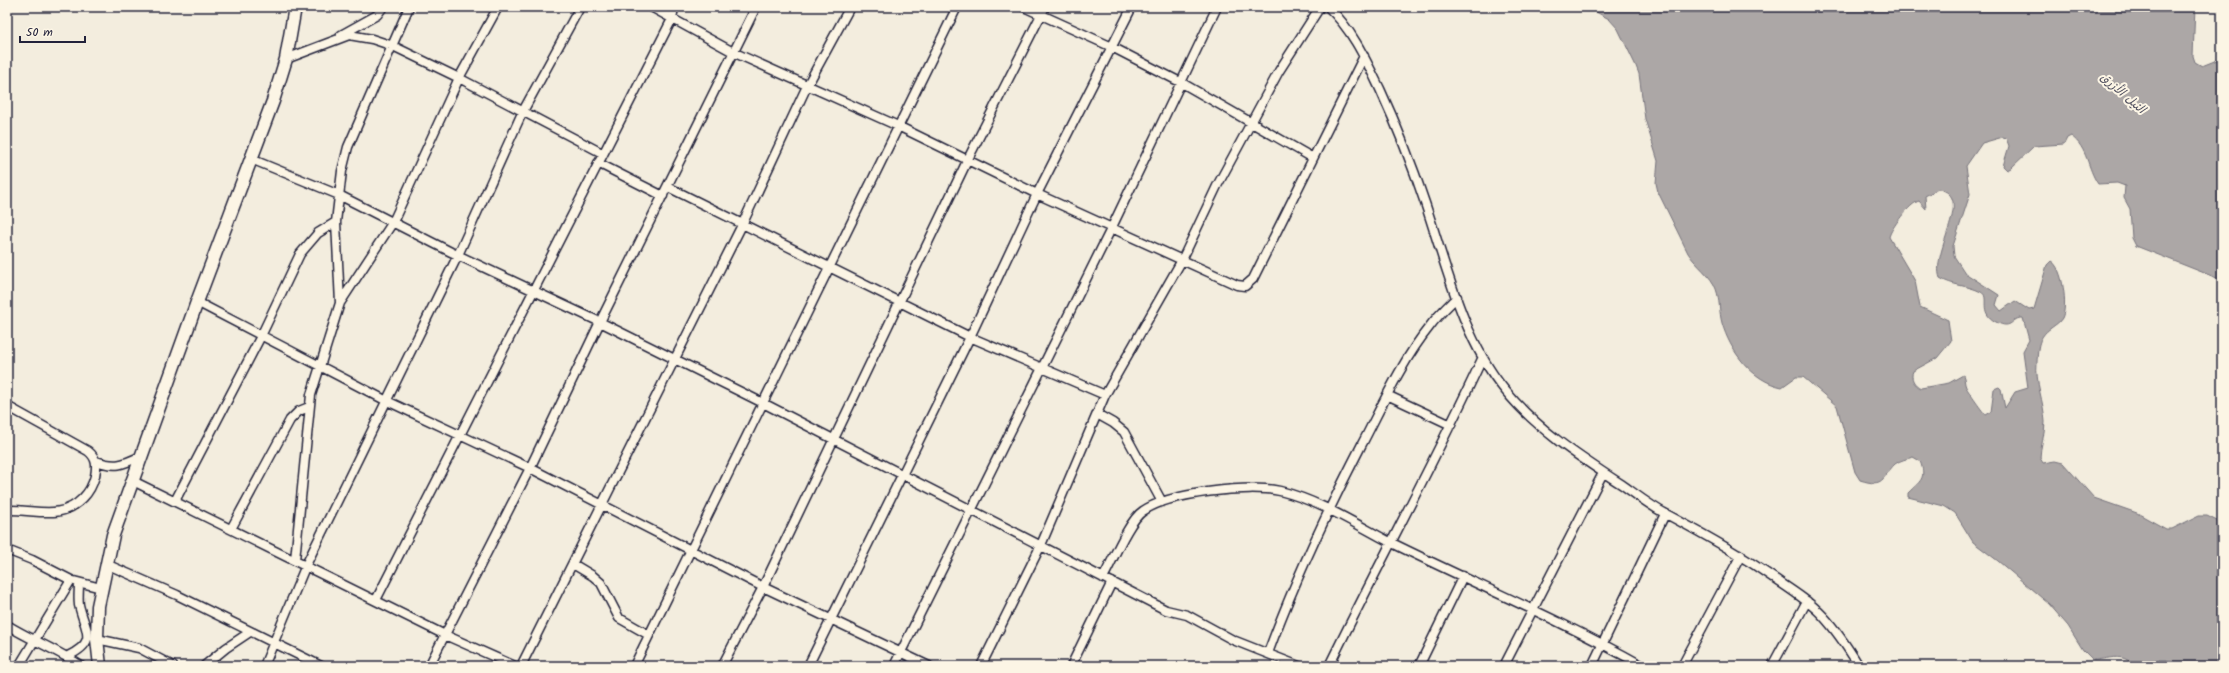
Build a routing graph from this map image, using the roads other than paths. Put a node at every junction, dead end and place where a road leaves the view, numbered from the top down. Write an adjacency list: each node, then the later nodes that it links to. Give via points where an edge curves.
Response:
1 (295, 7): 24 (main road)
2 (383, 7): 19 (street, via 377,15)
3 (409, 7): 20 (street)
4 (498, 7): 25 (street)
5 (580, 7): 28 (street)
6 (651, 7): 18 (street)
7 (674, 7): 18 (street)
8 (756, 7): 22 (street)
9 (850, 7): 27 (street)
10 (957, 7): 30 (street)
11 (1024, 7): 17 (street)
12 (1045, 7): 17 (street)
13 (1132, 7): 21 (street)
14 (1217, 7): 26 (street)
15 (1320, 7): 29 (street)
16 (1328, 7): 23 (street, via 1343,23)
17 (1041, 16): 21 (street); 34 (street)
18 (672, 19): 22 (street); 31 (street)
19 (335, 39): 20 (street, via 349,35 361,36); 24 (street)
20 (393, 46): 25 (street); 37 (street, via 348,147)
21 (1112, 47): 26 (street); 38 (street)
22 (735, 53): 27 (street); 36 (street)
23 (1364, 56): 32 (street); 48 (street, via 1405,145)
24 (286, 59): 33 (main road)
25 (459, 78): 28 (street); 41 (street)
26 (1182, 82): 29 (street); 43 (street)
27 (808, 86): 30 (street); 42 (street)
28 (522, 113): 31 (street); 44 (street)
29 (1251, 121): 32 (street); 45 (street)
30 (898, 126): 34 (street); 46 (street)
31 (602, 153): 35 (street)
32 (1313, 158): 45 (street, via 1253,279 1245,286 1237,285)
33 (251, 159): 37 (street); 49 (main road)
34 (968, 159): 38 (street); 51 (street)
35 (598, 163): 39 (street); 47 (street)
36 (668, 187): 39 (street); 42 (street)
37 (339, 194): 40 (street); 41 (street)
38 (1037, 194): 43 (street); 54 (street)
39 (663, 196): 52 (street)
40 (336, 222): 50 (street); 53 (street, via 318,233 306,245)
41 (393, 222): 44 (street); 50 (street)
42 (742, 225): 46 (street); 55 (street)
43 (1112, 228): 45 (street); 58 (street)
44 (458, 255): 47 (street); 61 (street)
45 (1182, 260): 59 (street)
46 (828, 268): 51 (street); 62 (street)
47 (532, 290): 52 (street); 67 (street)
48 (1457, 297): 56 (street); 60 (street, via 1430,325)
49 (197, 302): 53 (street); 69 (main road)
50 (340, 303): 57 (street)
51 (900, 303): 54 (street); 68 (street)
52 (600, 322): 55 (street); 71 (street)
53 (261, 336): 57 (street); 75 (street)
54 (970, 337): 58 (street); 73 (street)
55 (675, 359): 62 (street); 77 (street)
56 (1482, 359): 66 (street); 72 (street, via 1503,388 1536,423)
57 (319, 366): 61 (street); 64 (street)
58 (1041, 368): 59 (street); 80 (street)
59 (1105, 395): 65 (street)
60 (1387, 395): 66 (street); 78 (street)
61 (385, 400): 67 (street); 91 (street)
62 (763, 403): 68 (street); 85 (street)
63 (7, 406): 70 (street, via 88,452)
64 (309, 407): 82 (street, via 298,412 290,420); 88 (street)
65 (1097, 414): 76 (street, via 1124,432); 84 (street)
66 (1452, 425): 83 (street)
67 (460, 435): 71 (street); 98 (street)
68 (833, 440): 73 (street); 96 (street)
69 (141, 456): 70 (street, via 120,465 111,466); 74 (main road)
70 (96, 461): 79 (street, via 94,482 76,506 54,512)
71 (530, 468): 77 (street); 104 (street)
72 (1603, 473): 81 (street); 100 (street)
73 (901, 475): 80 (street); 101 (street)
74 (131, 480): 75 (street); 89 (main road)
75 (175, 501): 82 (street)
76 (1162, 502): 78 (street, via 1220,490 1256,488 1281,491); 93 (street, via 1137,515)
77 (603, 505): 85 (street); 90 (street)
78 (1329, 508): 83 (street); 111 (street, via 1286,605)
79 (7, 510)
80 (973, 511): 84 (street); 110 (street)
81 (1665, 514): 87 (street); 109 (street)
82 (230, 528): 88 (street)
83 (1390, 541): 92 (street); 131 (street)
84 (1041, 545): 93 (street); 128 (street)
85 (692, 549): 96 (street); 105 (street)
86 (7, 550): 94 (street)
87 (1741, 555): 99 (street); 136 (street)
88 (295, 560): 91 (street)
89 (106, 564): 97 (main road); 103 (street, via 177,595)
90 (574, 564): 105 (street, via 601,583 619,618); 122 (street)
91 (306, 565): 98 (street); 108 (street)
92 (1463, 576): 100 (street); 132 (street)
93 (1103, 578): 95 (street)
94 (75, 582): 97 (street); 107 (street); 112 (street, via 88,636 84,646)
95 (1112, 582): 111 (street, via 1166,610 1187,614 1234,640); 129 (street)
96 (763, 587): 101 (street); 124 (street)
97 (101, 588): 106 (main road)
98 (376, 600): 104 (street)
99 (1807, 601): 137 (street); 138 (street, via 1822,614 1839,635)
100 (1534, 609): 109 (street); 133 (street)
101 (831, 619): 110 (street); 125 (street)
102 (7, 625): 107 (street)
103 (250, 632): 108 (street); 117 (street, via 229,645)
104 (445, 635): 120 (street); 121 (street)
105 (649, 635): 123 (street)
106 (97, 639): 115 (main road); 116 (street, via 133,646)
107 (34, 641): 112 (street); 113 (street)
108 (274, 643): 118 (street); 119 (street)
109 (1603, 644): 134 (street); 135 (street)
110 (901, 652): 126 (street); 127 (street)
111 (1268, 653): 130 (street)
112 (68, 656): 114 (street)
113 (19, 666)
114 (82, 666)
115 (100, 666)
116 (173, 666)
117 (204, 666)
118 (264, 666)
119 (321, 666)
120 (429, 666)
121 (515, 666)
122 (521, 666)
123 (634, 666)
124 (722, 666)
125 (808, 666)
126 (894, 666)
127 (929, 666)
128 (981, 666)
129 (1071, 666)
130 (1299, 666)
131 (1329, 666)
132 (1419, 666)
133 (1504, 666)
134 (1592, 666)
135 (1643, 666)
136 (1682, 666)
137 (1772, 666)
138 (1859, 666)

